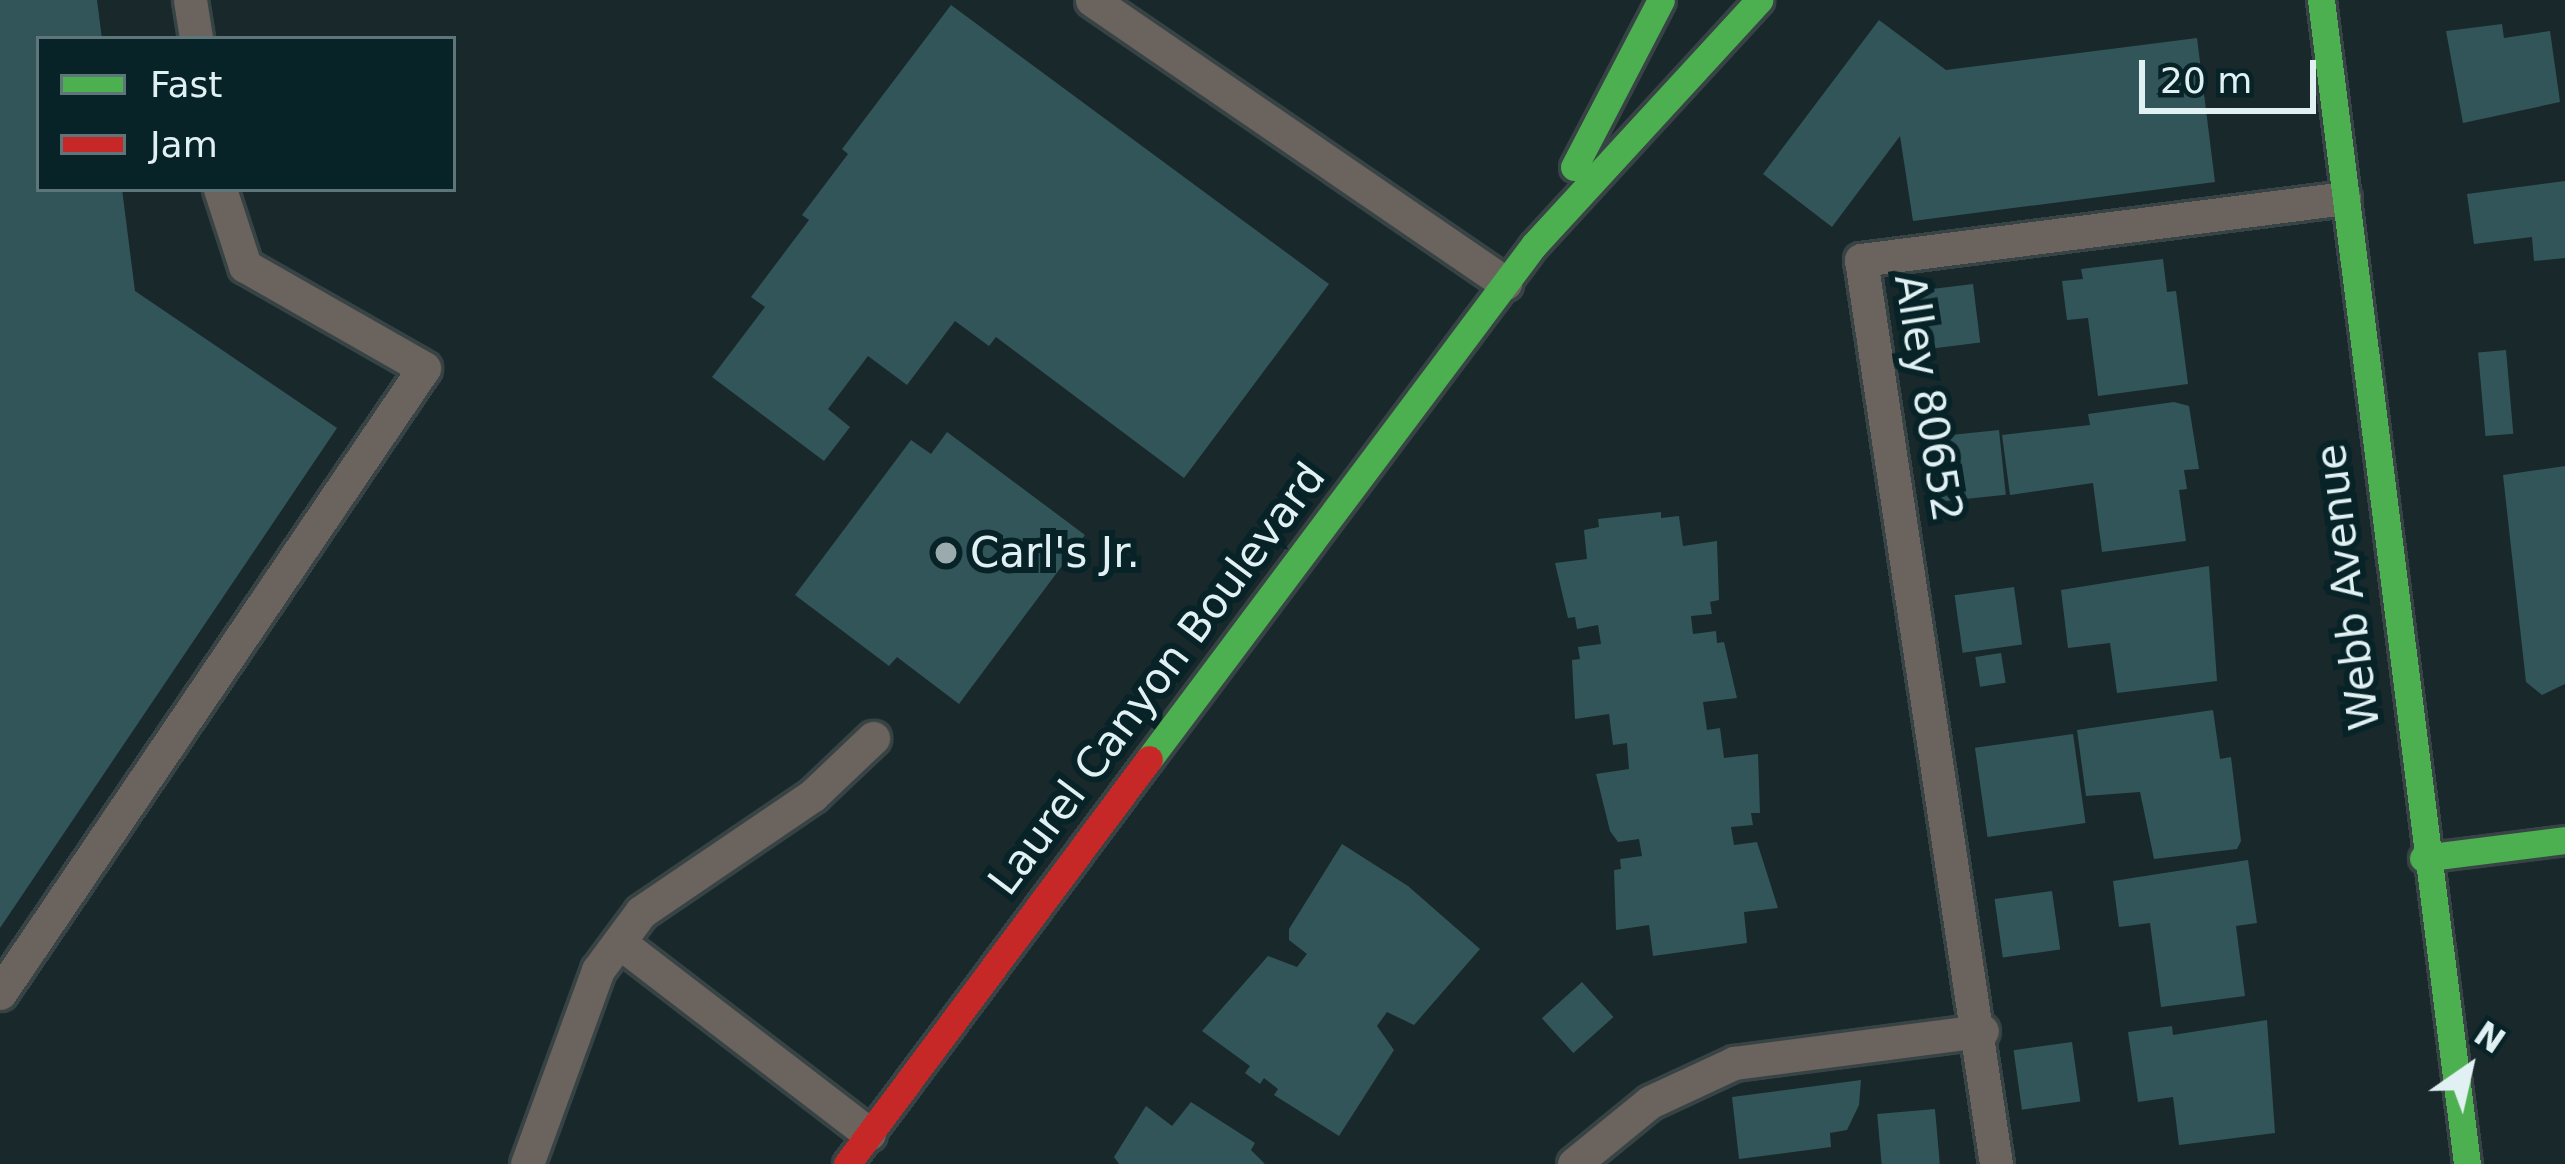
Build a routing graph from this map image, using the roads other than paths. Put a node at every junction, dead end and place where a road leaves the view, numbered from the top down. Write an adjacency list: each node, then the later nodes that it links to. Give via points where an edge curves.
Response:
1 (190, 0): 6 (lane)
2 (1092, 0): 10 (lane)
3 (1661, 0): 9 (main road, Laurel Canyon Boulevard)
4 (1760, 0): 9 (main road, Laurel Canyon Boulevard)
5 (2321, 0): 8 (main road, Webb Avenue)
6 (196, 36)
7 (221, 192): 15 (lane, via 245,266 424,368)
8 (2344, 198): 13 (main road, Webb Avenue); 16 (lane, Alley 80652, via 1861,260)
9 (1534, 245): 10 (main road, Laurel Canyon Boulevard)
10 (1505, 283): 17 (main road, Laurel Canyon Boulevard)
11 (873, 738): 14 (lane, via 813,795 641,912)
12 (2565, 839): 13 (main road)
13 (2423, 857): 22 (main road, Webb Avenue)
14 (619, 942): 17 (lane); 18 (lane, via 598,970)
15 (0, 993)
16 (1982, 1031): 20 (lane, via 1734,1063 1650,1102); 21 (lane)
17 (869, 1134): 19 (main road, Laurel Canyon Boulevard)
18 (527, 1164)
19 (847, 1164)
20 (1574, 1164)
21 (1996, 1164)
22 (2467, 1164)

